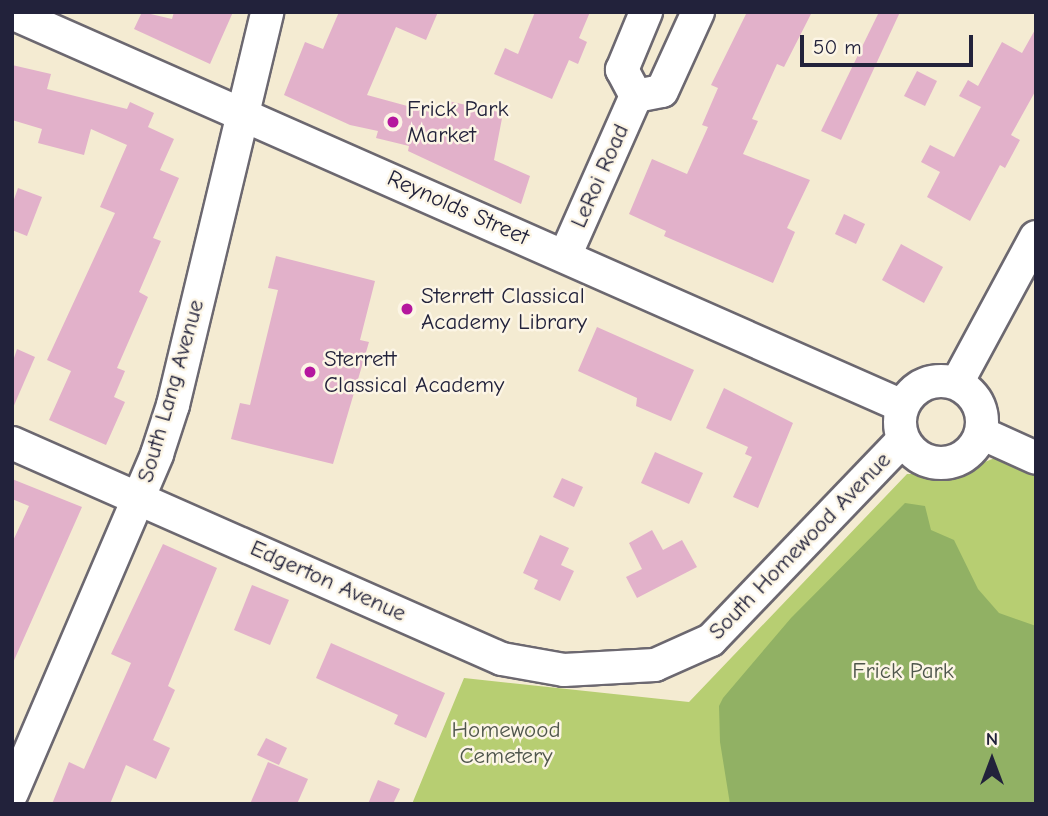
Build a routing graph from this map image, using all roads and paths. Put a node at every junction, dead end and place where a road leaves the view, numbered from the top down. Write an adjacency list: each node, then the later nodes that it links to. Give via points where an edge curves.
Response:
1 (267, 12): 6 (street, South Lang Avenue)
2 (646, 12): 5 (street, LeRoi Road, via 622,70)
3 (698, 12): 5 (street, LeRoi Road, via 662,91)
4 (12, 13): 6 (street, Reynolds Street)
5 (636, 96): 8 (street, LeRoi Road)
6 (242, 112): 8 (street, Reynolds Street); 15 (street, South Lang Avenue, via 173,405)
7 (1036, 237): 9 (street)
8 (565, 256): 10 (street, Reynolds Street)
9 (957, 383): 10 (street, via 936,380 922,385); 11 (street, via 978,404)
10 (902, 406): 12 (street)
11 (981, 433): 12 (street, via 966,455 942,463 914,454); 14 (street)
12 (903, 440): 16 (street, South Homewood Avenue, via 711,640)
13 (12, 443): 15 (street, Edgerton Avenue)
14 (1036, 458)
15 (141, 498): 16 (street, Edgerton Avenue, via 502,659 564,670); 17 (street, South Lang Avenue)
16 (654, 665)
17 (12, 793)

